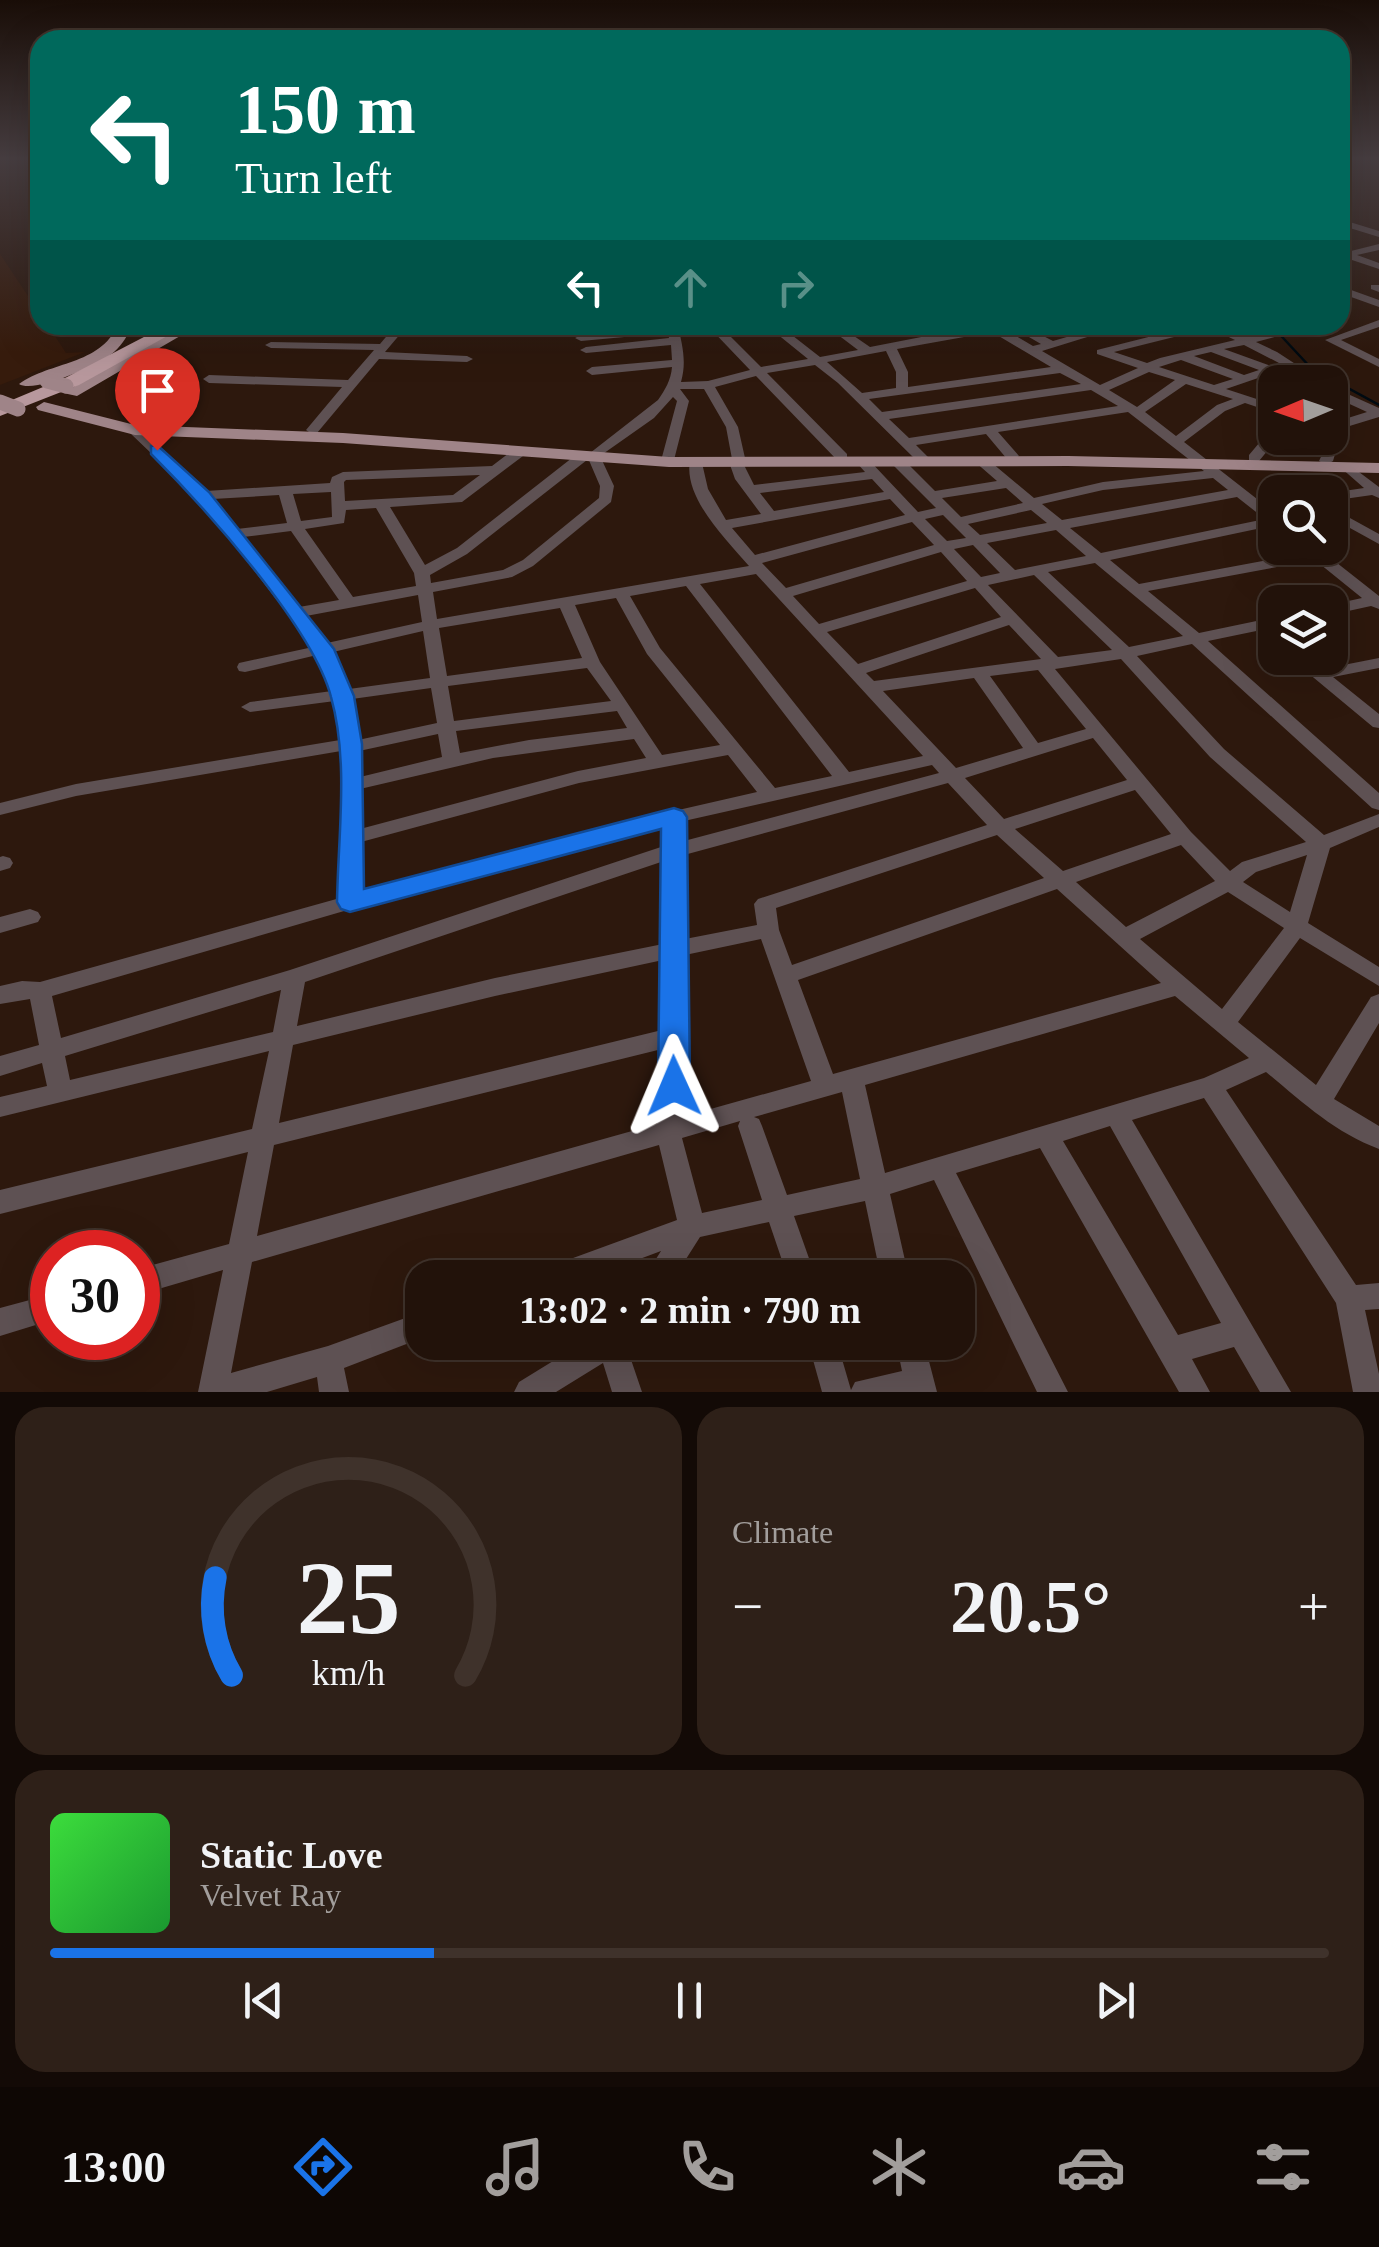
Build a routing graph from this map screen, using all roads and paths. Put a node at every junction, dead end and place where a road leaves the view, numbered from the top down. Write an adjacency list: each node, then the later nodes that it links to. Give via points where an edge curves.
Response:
1 (1350, 225): 2 (street)
2 (1379, 234)
3 (1379, 247): 4 (street)
4 (1350, 253)
5 (1350, 257): 6 (street)
6 (1379, 266)
7 (1350, 294): 8 (street)
8 (1379, 304)
9 (1379, 322): 11 (street)
10 (1350, 324): 11 (street)
11 (1361, 328): 12 (street); 32 (street)
12 (1350, 333)
13 (123, 335): 59 (main road, via 68,370)
14 (147, 335): 70 (highway)
15 (161, 335): 70 (highway)
16 (173, 335): 66 (main road)
17 (393, 335): 41 (street)
18 (646, 335): 35 (street)
19 (674, 335): 46 (street)
20 (723, 335): 54 (street)
21 (784, 335): 47 (street)
22 (846, 335): 42 (street)
23 (933, 335): 33 (street)
24 (951, 335): 33 (street)
25 (1006, 335): 40 (street)
26 (1033, 335): 36 (street)
27 (1083, 335): 36 (street)
28 (1170, 335): 51 (street, via 1101,352)
29 (1232, 335): 34 (street)
30 (1268, 335): 34 (street)
31 (1345, 335): 45 (street, via 1332,341)
32 (1379, 335)
33 (938, 338): 38 (street)
34 (1246, 341): 39 (street); 48 (street)
35 (583, 344)
36 (1050, 344): 40 (street)
37 (271, 345): 41 (street)
38 (890, 347): 42 (street); 64 (street)
39 (1212, 349): 43 (street); 49 (street)
40 (1032, 350): 52 (street)
41 (380, 351): 44 (street); 60 (street)
42 (868, 351): 47 (street)
43 (1182, 356): 51 (street); 56 (street)
44 (467, 359)
45 (1379, 362)
46 (678, 363): 53 (street); 62 (street)
47 (816, 363): 54 (street); 67 (street)
48 (1288, 364): 50 (street)
49 (1258, 365)
50 (1284, 365)
51 (1144, 367): 58 (street); 63 (street, via 1123,382)
52 (1060, 369): 63 (street); 64 (street)
53 (592, 371)
54 (761, 372): 61 (street); 86 (street)
55 (1258, 372): 56 (street)
56 (1242, 378): 65 (street)
57 (210, 379): 60 (street)
58 (1184, 380): 65 (street); 75 (street)
59 (26, 384): 66 (main road, bridge, via 46,382); 70 (main road)
60 (352, 384): 80 (street)
61 (708, 386): 62 (street); 91 (street, via 732,427)
62 (675, 388): 72 (street); 74 (street, via 682,397)
63 (1097, 388): 75 (street); 76 (street)
64 (902, 389): 67 (street)
65 (1214, 389): 69 (street)
66 (68, 392): 70 (main road); 80 (main road, via 98,414 123,420)
67 (859, 397): 76 (street)
68 (1348, 398): 73 (street)
69 (1245, 399): 71 (street); 82 (street, via 1221,408)
70 (10, 403): 77 (highway); 79 (main road)
71 (1258, 403)
72 (661, 408): 74 (street); 85 (street)
73 (1378, 408): 92 (street, via 1338,426)
74 (679, 410): 88 (street)
75 (1134, 410): 78 (street); 82 (street)
76 (880, 416): 81 (street)
77 (0, 418)
78 (989, 429): 81 (street); 87 (street)
79 (135, 430): 83 (main road); 109 (street)
80 (312, 430): 85 (main road)
81 (906, 442): 89 (street)
82 (1176, 442): 96 (street)
83 (518, 453): 85 (main road); 100 (street)
84 (1258, 453): 90 (street)
85 (591, 456): 88 (main road); 94 (main road); 135 (street); 135 (street, via 609,491 606,499 528,563 507,574)
86 (842, 456): 89 (main road); 91 (main road)
87 (1012, 456): 89 (main road); 96 (main road)
88 (669, 457): 91 (main road)
89 (921, 457)
90 (1254, 458): 92 (main road); 96 (main road)
91 (737, 460): 94 (main road); 99 (main road); 103 (street)
92 (1326, 460): 98 (main road)
93 (981, 461): 95 (main road); 96 (main road); 101 (street)
94 (695, 462): 121 (street)
95 (898, 462): 99 (main road); 110 (street)
96 (1205, 464): 97 (main road); 105 (street); 113 (street)
97 (1346, 466): 98 (main road); 106 (street)
98 (1379, 466)
99 (868, 469): 103 (street); 107 (street)
100 (497, 470): 102 (street, via 344,476); 112 (street, via 457,500)
101 (1006, 484): 110 (street); 113 (street)
102 (338, 487): 104 (street); 114 (street)
103 (750, 490): 118 (street)
104 (285, 492): 109 (street); 123 (street)
105 (1241, 492): 111 (street); 122 (street)
106 (1377, 493): 108 (street)
107 (894, 494): 115 (street); 116 (street)
108 (1348, 495)
109 (203, 496): 124 (street)
110 (930, 496): 117 (street)
111 (1258, 501)
112 (380, 503): 114 (street); 135 (street)
113 (1032, 504): 117 (street); 122 (street)
114 (341, 506): 123 (street, via 336,522)
115 (812, 512): 118 (street); 125 (street)
116 (915, 516): 117 (street); 125 (street); 128 (street)
117 (953, 516): 126 (street)
118 (772, 518): 121 (street)
119 (1348, 522): 127 (street)
120 (1258, 524): 129 (street)
121 (723, 525): 131 (street)
122 (1058, 525): 126 (street); 129 (street)
123 (295, 526): 124 (street); 141 (street)
124 (230, 534): 145 (street)
125 (843, 535): 131 (street)
126 (978, 538): 128 (street); 134 (street)
127 (1379, 540)
128 (946, 546): 137 (street); 140 (street)
129 (1096, 558): 133 (street); 138 (street)
130 (1258, 563): 138 (street)
131 (756, 565): 136 (street); 140 (street)
132 (1331, 565): 142 (street)
133 (1039, 572): 134 (street); 152 (street)
134 (1013, 577): 137 (street)
135 (424, 582): 141 (street); 147 (street)
136 (690, 582): 139 (street); 176 (street)
137 (980, 582): 146 (street); 149 (street)
138 (1136, 589): 150 (street)
139 (622, 594): 143 (street); 170 (street, via 653,650)
140 (783, 594): 149 (street)
141 (348, 601): 145 (street)
142 (1377, 602): 144 (street)
143 (566, 603): 147 (street); 153 (street)
144 (1348, 607)
145 (295, 613): 151 (street)
146 (1010, 618): 155 (street); 160 (street)
147 (429, 625): 151 (street); 161 (street)
148 (1258, 626): 150 (street)
149 (815, 630): 160 (street)
150 (1196, 639): 152 (street); 180 (street)
151 (323, 649): 156 (street); 162 (street)
152 (1125, 653): 155 (street); 187 (street, via 1217,753)
153 (592, 662): 161 (street); 163 (street)
154 (1379, 663): 157 (street)
155 (1049, 664): 158 (street); 167 (street)
156 (245, 668)
157 (1348, 669)
158 (979, 674): 160 (street); 171 (street)
159 (1320, 675): 165 (street)
160 (863, 679): 173 (street)
161 (439, 684): 162 (street); 166 (street)
162 (343, 696): 164 (street); 169 (street)
163 (622, 705): 166 (street); 168 (street)
164 (250, 707)
165 (1379, 723)
166 (446, 727): 169 (street); 172 (street)
167 (1097, 731): 171 (street); 177 (street)
168 (639, 733): 172 (street); 174 (street)
169 (350, 745): 178 (street); 181 (street, via 76,790)
170 (733, 748): 174 (street); 179 (street)
171 (1032, 748): 175 (street)
172 (452, 758): 178 (street)
173 (934, 759): 175 (street); 176 (street)
174 (656, 760): 186 (street)
175 (950, 776): 184 (street); 188 (street)
176 (845, 778): 179 (street)
177 (1139, 782): 184 (street); 185 (street)
178 (350, 786): 186 (street)
179 (770, 795): 182 (street)
180 (1379, 804)
181 (0, 809)
182 (674, 817): 188 (street); 191 (street)
183 (1379, 820): 187 (street)
184 (999, 826): 189 (street); 195 (street, via 770,902 764,912)
185 (1184, 837): 189 (street); 190 (street)
186 (350, 838): 191 (street)
187 (1321, 844): 190 (street, via 1249,867); 194 (street)
188 (672, 851): 197 (street); 200 (street)
189 (1058, 879): 196 (street); 198 (street)
190 (1229, 883): 194 (street); 196 (street)
191 (350, 902): 202 (street)
192 (30, 917): 193 (street)
193 (0, 926)
194 (1296, 928): 199 (street); 205 (street)
195 (768, 930): 197 (street); 198 (street)
196 (1125, 937): 201 (street)
197 (672, 948): 206 (street); 207 (street)
198 (788, 975): 212 (street)
199 (1378, 976)
200 (295, 977): 207 (street); 208 (street)
201 (1179, 986): 205 (street); 211 (street)
202 (40, 991): 203 (street); 208 (street)
203 (0, 995)
204 (1379, 1003): 215 (street)
205 (1224, 1023): 209 (street)
206 (673, 1037): 219 (street); 220 (street)
207 (281, 1040): 214 (street); 220 (street)
208 (51, 1051): 210 (street); 214 (street)
209 (1270, 1059): 213 (street); 215 (street)
210 (0, 1066)
211 (852, 1076): 212 (street); 224 (street)
212 (825, 1084): 219 (street)
213 (1210, 1086): 217 (street); 234 (street)
214 (60, 1092): 216 (street)
215 (1318, 1102): 222 (street)
216 (0, 1107)
217 (1116, 1114): 221 (street); 238 (street)
218 (750, 1126): 226 (street)
219 (668, 1132): 227 (street); 228 (street)
220 (262, 1135): 225 (street); 228 (street)
221 (1046, 1135): 223 (street); 239 (street)
222 (1379, 1138)
223 (940, 1168): 224 (street); 252 (street)
224 (875, 1187): 226 (street); 232 (street)
225 (0, 1202)
226 (780, 1208): 227 (street); 231 (street)
227 (692, 1227): 229 (street); 230 (street)
228 (240, 1252): 233 (street); 246 (street)
229 (602, 1260)
230 (670, 1260)
231 (796, 1260)
232 (892, 1260)
233 (160, 1276)
234 (1364, 1298): 255 (street)
235 (30, 1313): 236 (street)
236 (0, 1322)
237 (405, 1331): 240 (street)
238 (1241, 1331): 239 (street); 254 (street)
239 (1171, 1351): 253 (street)
240 (328, 1360): 246 (street); 247 (street)
241 (583, 1360): 248 (street)
242 (617, 1360): 249 (street)
243 (827, 1360): 250 (street)
244 (914, 1360): 245 (street)
245 (920, 1387): 251 (street)
246 (215, 1392)
247 (334, 1392)
248 (529, 1392)
249 (628, 1392)
250 (837, 1392)
251 (865, 1392)
252 (1053, 1392)
253 (1195, 1392)
254 (1276, 1392)
255 (1368, 1392)

